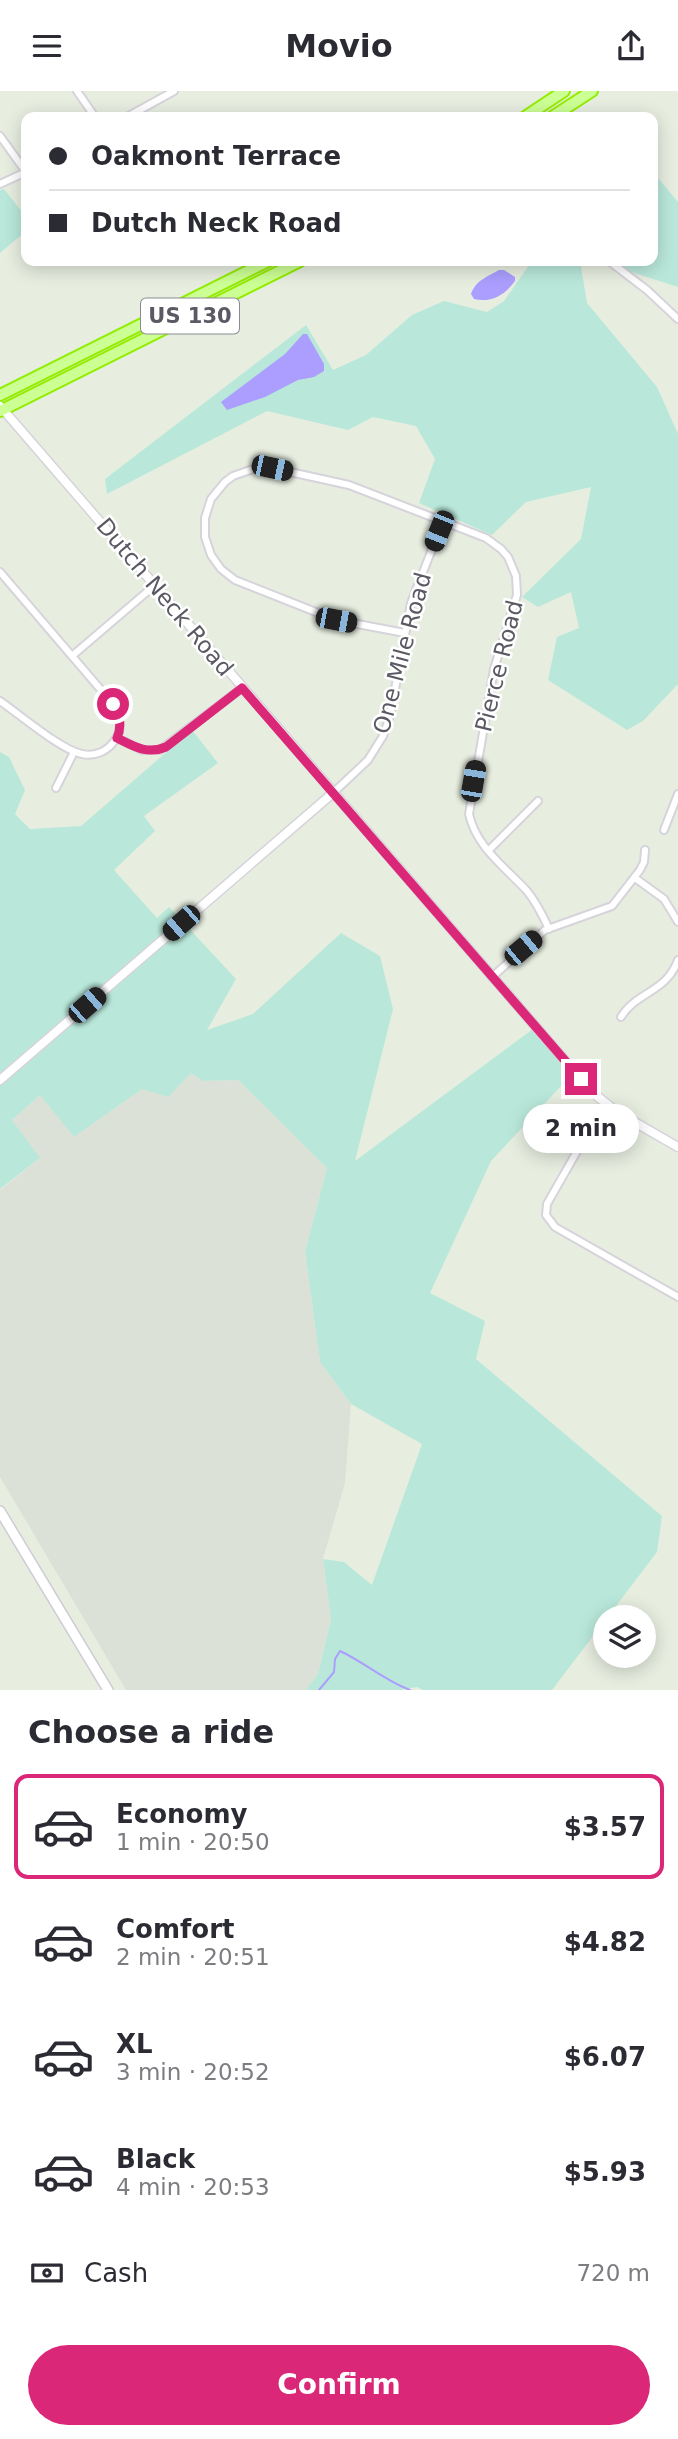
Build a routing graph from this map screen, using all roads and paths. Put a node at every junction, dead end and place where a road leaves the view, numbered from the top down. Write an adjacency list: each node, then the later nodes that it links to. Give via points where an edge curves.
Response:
1 (77, 91): 6 (street)
2 (174, 91): 5 (street)
3 (564, 91): 8 (highway)
4 (592, 91): 9 (highway)
5 (159, 94): 7 (street)
6 (92, 112)
7 (134, 112)
8 (532, 112)
9 (560, 112)
10 (0, 136): 11 (street)
11 (21, 165)
12 (21, 174): 13 (street)
13 (0, 184)
14 (258, 266): 18 (highway, US 130)
15 (287, 266): 19 (highway, US 130)
16 (616, 266): 17 (street)
17 (678, 319)
18 (0, 395)
19 (1, 409): 22 (street, Dutch Neck Road)
20 (443, 521): 23 (street, One Mile Road, via 415,589); 23 (street, Pierce Road, via 367,490 272,468 233,476 208,508 208,546 215,562 235,580 336,620); 35 (street, Pierce Road, via 495,543 513,566 517,585 494,669 469,805 473,829)
21 (0, 572): 24 (street)
22 (155, 585): 24 (street); 25 (street, Dutch Neck Road)
23 (405, 633): 30 (street, One Mile Road, via 383,736 368,759)
24 (72, 656): 27 (street, via 116,709)
25 (242, 688): 27 (street, via 160,750 142,750); 30 (street, Dutch Neck Road)
26 (0, 701): 28 (street)
27 (117, 738): 28 (street, via 101,752)
28 (74, 752): 29 (street)
29 (56, 788)
30 (333, 793): 40 (street, Dutch Neck Road); 42 (street, One Mile Road)
31 (678, 794): 33 (street)
32 (538, 801): 35 (street)
33 (664, 830)
34 (645, 850): 36 (street)
35 (488, 851): 38 (street, Pierce Road, via 528,893)
36 (635, 878): 37 (street, via 664,899); 38 (street, via 612,906)
37 (678, 922)
38 (549, 929): 40 (street)
39 (678, 960): 41 (street, via 670,976 631,1003)
40 (492, 977): 43 (street, Dutch Neck Road)
41 (621, 1017)
42 (0, 1080)
43 (604, 1104): 44 (street, Dutch Neck Road); 45 (street, via 547,1204 548,1220)
44 (678, 1147)
45 (678, 1297)
46 (0, 1511): 47 (main road)
47 (108, 1690)

